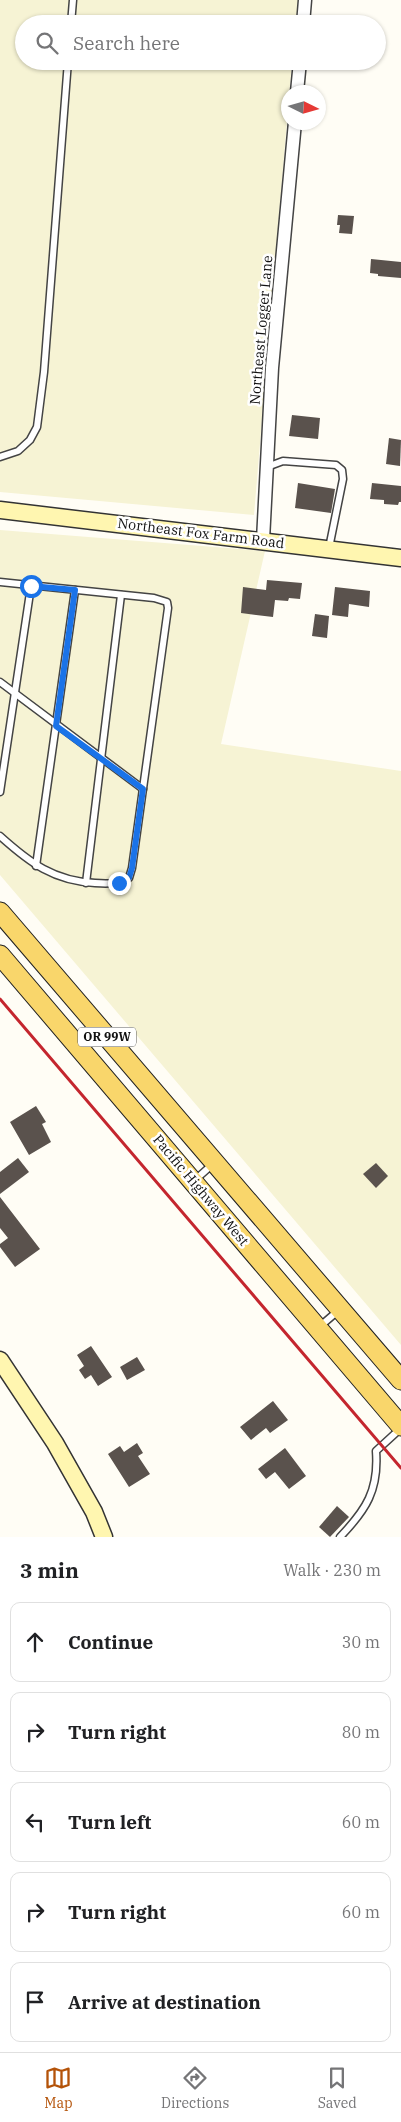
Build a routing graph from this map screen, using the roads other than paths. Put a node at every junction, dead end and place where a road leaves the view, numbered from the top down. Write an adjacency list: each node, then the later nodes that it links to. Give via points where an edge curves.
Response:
1 (73, 0): 3 (lane)
2 (305, 0): 4 (street)
3 (72, 15)
4 (304, 15)
5 (67, 70): 9 (lane, via 37,427 30,440 18,450)
6 (299, 70): 7 (street)
7 (298, 85)
8 (294, 130): 10 (street, Northeast Logger Lane, via 277,303)
9 (0, 457)
10 (266, 468): 12 (street, Northeast Logger Lane); 13 (lane, via 283,461 336,465 342,470)
11 (0, 510): 12 (street, Northeast Fox Farm Road)
12 (263, 540): 13 (street, Northeast Fox Farm Road)
13 (329, 549): 14 (street, Northeast Fox Farm Road)
14 (401, 558)
15 (0, 582): 16 (lane)
16 (31, 586): 17 (lane); 20 (lane)
17 (75, 590): 18 (lane); 21 (lane)
18 (121, 595): 22 (lane); 23 (lane, via 167,602)
19 (0, 682): 20 (lane)
20 (15, 694): 21 (lane); 24 (lane)
21 (56, 726): 22 (lane); 26 (lane)
22 (101, 759): 23 (lane); 27 (lane)
23 (143, 789): 27 (lane, via 129,878 119,883)
24 (0, 792)
25 (0, 836): 26 (lane)
26 (36, 866): 27 (lane, via 62,879)
27 (86, 883)
28 (0, 912): 30 (main road, Pacific Highway West / OR 99W)
29 (0, 955): 31 (main road, Pacific Highway West / OR 99W)
30 (215, 1162): 31 (lane); 32 (main road, Pacific Highway West / OR 99W)
31 (194, 1182): 33 (main road, Pacific Highway West / OR 99W)
32 (340, 1309): 33 (lane); 35 (main road, Pacific Highway West / OR 99W)
33 (318, 1328): 36 (main road, Pacific Highway West / OR 99W)
34 (0, 1360): 37 (street, via 54,1443 94,1512)
35 (401, 1380)
36 (401, 1427): 38 (lane, via 376,1451 376,1481 364,1509)
37 (104, 1537)
38 (340, 1537)

